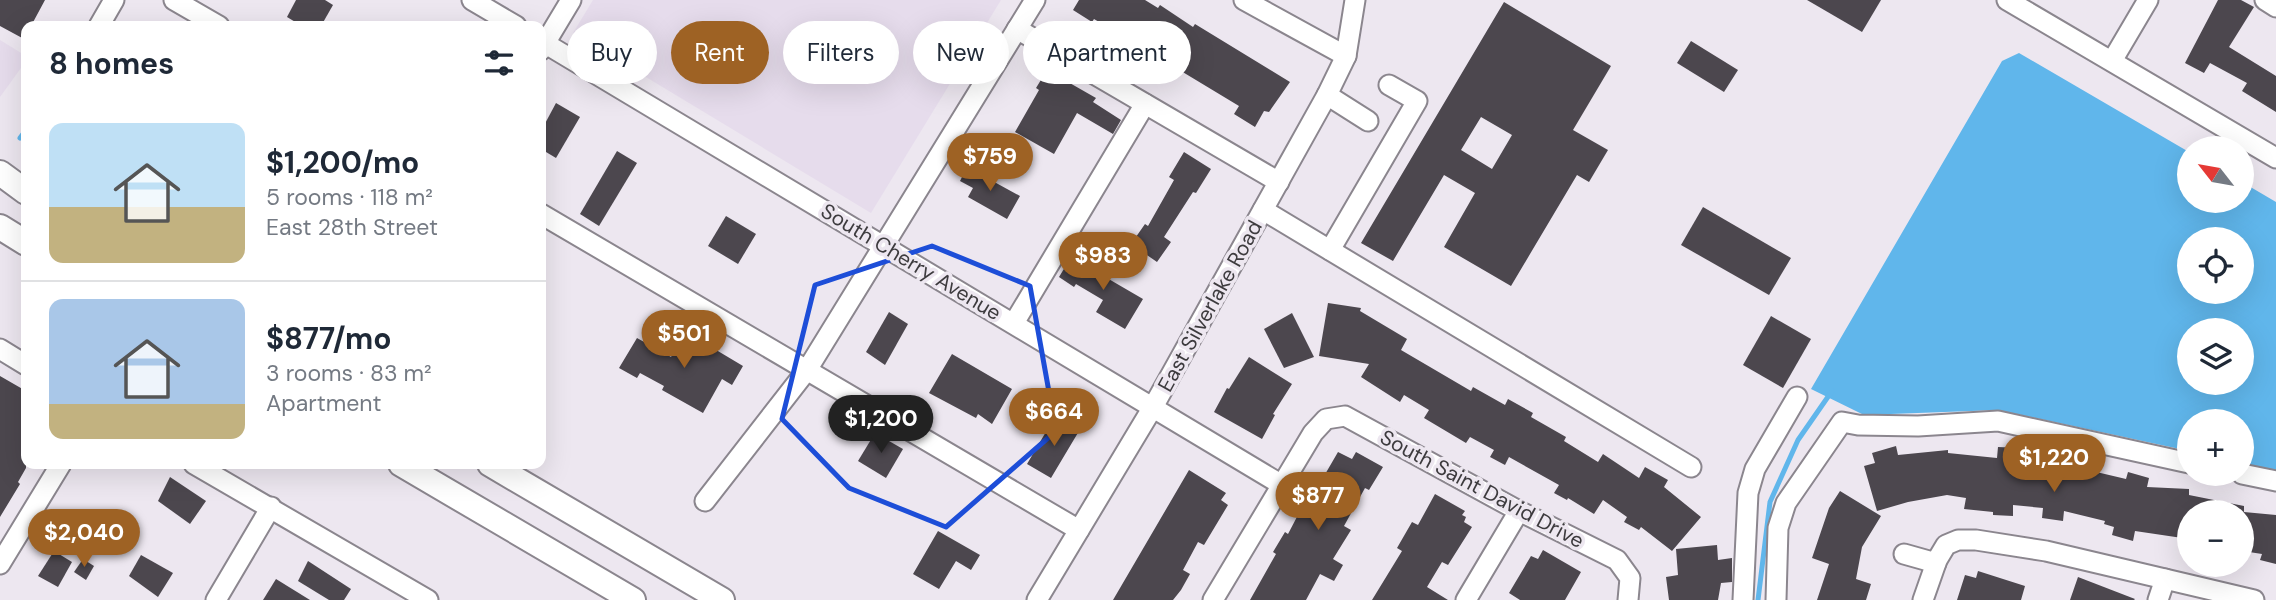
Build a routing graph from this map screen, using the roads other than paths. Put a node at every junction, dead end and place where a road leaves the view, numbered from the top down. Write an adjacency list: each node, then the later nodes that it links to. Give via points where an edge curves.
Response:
1 (114, 0): 12 (street)
2 (174, 0): 13 (street)
3 (472, 0): 14 (street)
4 (571, 0): 16 (street)
5 (1035, 0): 15 (street)
6 (1244, 0): 18 (street)
7 (1355, 0): 18 (street, East Silverlake Road)
8 (2007, 0): 19 (street)
9 (2148, 0): 19 (street)
10 (2265, 0): 11 (street)
11 (2276, 7)
12 (102, 21)
13 (210, 21)
14 (508, 21)
15 (1017, 29): 22 (street); 36 (street)
16 (546, 39)
17 (546, 47): 36 (street, South Cherry Avenue)
18 (1346, 56): 21 (street, East Silverlake Road)
19 (2112, 61): 24 (street)
20 (1389, 85): 37 (street, via 1416,101)
21 (1327, 95): 23 (street); 27 (street, East Silverlake Road)
22 (1145, 104): 27 (street); 38 (street)
23 (1368, 121)
24 (2276, 158)
25 (0, 173): 28 (main road)
26 (0, 181): 29 (main road)
27 (1279, 182): 30 (street, East Silverlake Road)
28 (21, 190)
29 (21, 192)
30 (1263, 210): 37 (street); 43 (street, East Silverlake Road)
31 (546, 217): 41 (street)
32 (0, 227): 34 (main road)
33 (0, 234): 35 (main road)
34 (21, 240)
35 (21, 245)
36 (884, 246): 38 (street, South Cherry Avenue); 41 (street)
37 (1330, 250): 45 (street)
38 (1014, 323): 43 (street, South Cherry Avenue)
39 (0, 349): 40 (street)
40 (21, 362)
41 (807, 370): 53 (street); 56 (street)
42 (1797, 397): 69 (street, via 1755,469 1748,492)
43 (1153, 407): 52 (street, South Cherry Avenue); 56 (street, East Silverlake Road)
44 (2177, 460): 70 (street, via 1998,421 1918,426 1842,422 1786,503 1778,528)
45 (1691, 467)
46 (58, 469): 59 (street)
47 (203, 469): 54 (street)
48 (410, 469): 63 (main road)
49 (499, 469): 64 (main road)
50 (2254, 476): 51 (street)
51 (2276, 481)
52 (1282, 485): 55 (street, South Saint David Drive, via 1324,412 1357,421); 66 (street)
53 (705, 501)
54 (271, 507): 61 (street); 62 (street)
55 (1519, 511): 67 (street); 68 (street, South Saint David Drive, via 1617,560 1630,578)
56 (1079, 530): 65 (street, East Silverlake Road)
57 (1904, 554): 58 (street)
58 (1936, 563): 60 (street, via 1946,545 1976,540); 71 (street)
59 (0, 564)
60 (2165, 579): 72 (street); 73 (street)
61 (216, 600)
62 (428, 600)
63 (633, 600)
64 (722, 600)
65 (1037, 600)
66 (1213, 600)
67 (1466, 600)
68 (1628, 600)
69 (1743, 600)
70 (1776, 600)
71 (1923, 600)
72 (2158, 600)
73 (2254, 600)

